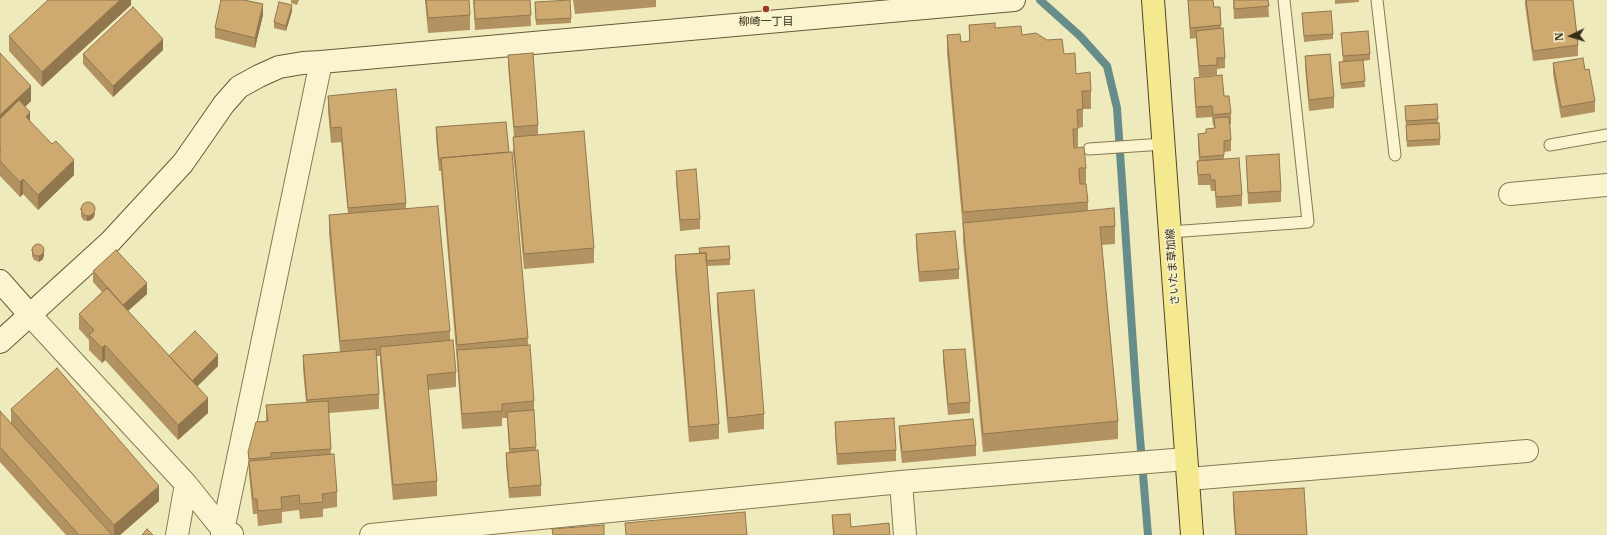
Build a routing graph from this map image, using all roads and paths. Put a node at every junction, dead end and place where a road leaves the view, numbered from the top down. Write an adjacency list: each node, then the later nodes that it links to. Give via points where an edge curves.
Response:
1 (1013, 0): 5 (street)
2 (1153, 0): 7 (main road, さいたま草加線)
3 (1284, 0): 13 (lane, via 1308,222)
4 (1377, 0): 10 (lane)
5 (321, 62): 15 (street, via 279,67 239,87 183,163 110,242); 22 (street)
6 (1607, 135): 8 (lane)
7 (1164, 144): 9 (lane); 13 (main road, さいたま草加線)
8 (1550, 145)
9 (1089, 149)
10 (1395, 155)
11 (1607, 185): 12 (street)
12 (1510, 194)
13 (1170, 232): 18 (main road, さいたま草加線)
14 (0, 281): 15 (street)
15 (30, 315): 16 (street); 20 (street)
16 (0, 342)
17 (1527, 451): 18 (street)
18 (1187, 469): 19 (street, via 1156,461); 26 (main road, さいたま草加線)
19 (901, 482): 21 (street); 25 (street)
20 (186, 484): 22 (street); 23 (street)
21 (531, 527): 24 (street)
22 (226, 533)
23 (177, 535)
24 (371, 535)
25 (905, 535)
26 (1192, 535)

